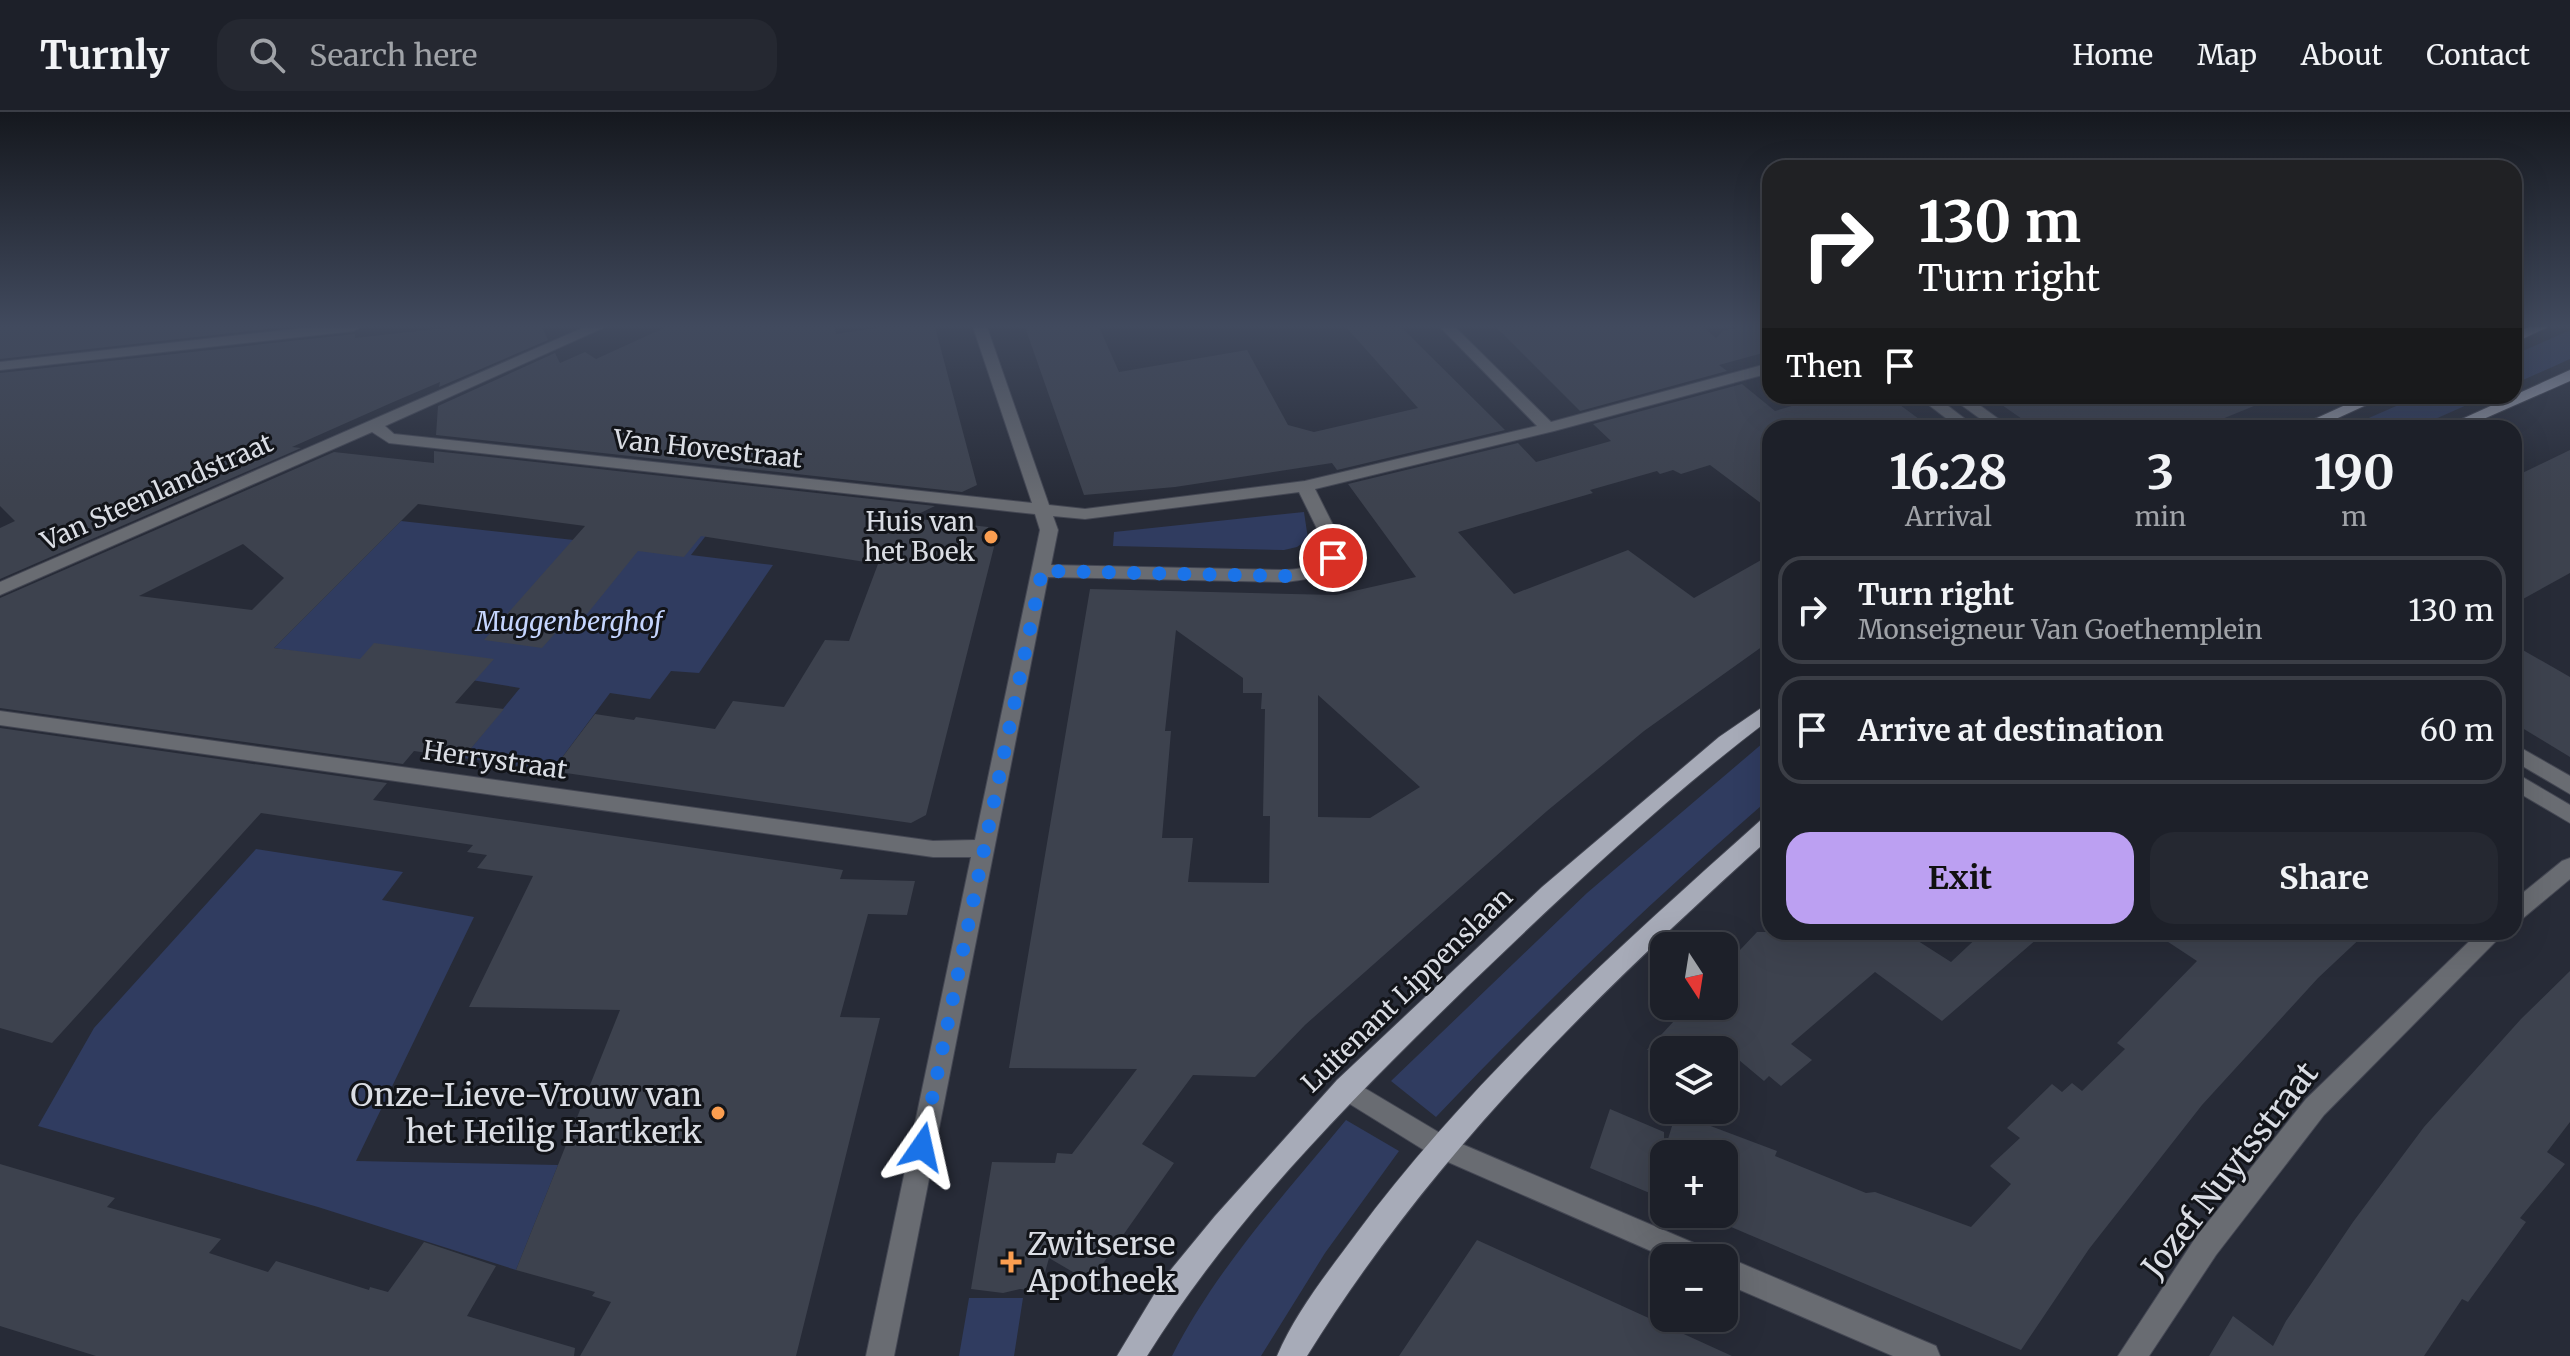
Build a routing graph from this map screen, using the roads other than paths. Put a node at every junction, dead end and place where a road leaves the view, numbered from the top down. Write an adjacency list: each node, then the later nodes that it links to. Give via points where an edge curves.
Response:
1 (465, 385): 15 (street, Van Steenlandstraat)
2 (999, 385): 18 (street)
3 (1505, 385): 16 (street)
4 (1707, 385): 16 (street, Van Hovestraat)
5 (2547, 385): 6 (main road)
6 (2522, 396)
7 (1936, 404): 11 (street)
8 (1968, 404): 12 (street)
9 (2353, 404): 13 (main road)
10 (2504, 404): 14 (main road)
11 (1958, 420)
12 (1992, 420)
13 (2320, 420)
14 (2468, 420)
15 (374, 425): 18 (street, Van Hovestraat, via 389,438 404,440); 20 (street, Van Steenlandstraat)
16 (1548, 428): 17 (street, Van Hovestraat)
17 (1305, 486): 18 (street, Van Hovestraat, via 1085,514); 19 (street, via 1336,549 1327,566 1317,571 1285,576)
18 (1041, 510): 19 (street, via 1049,530)
19 (1042, 571): 28 (street)
20 (0, 589)
21 (1762, 715): 32 (main road, Luitenant Lippenslaan, via 1550,893)
22 (0, 718): 28 (street, Herrystraat, via 933,849)
23 (2522, 756): 25 (street)
24 (2522, 785): 26 (street)
25 (2570, 786)
26 (2570, 815)
27 (1762, 832): 33 (main road, via 1673,911)
28 (982, 848): 36 (street)
29 (2570, 867): 30 (street)
30 (2522, 906)
31 (2486, 940): 40 (street, Jozef Nuytsstraat, via 2315,1107 2206,1246)
32 (1346, 1088): 33 (street); 37 (main road, Luitenant Lippenslaan, via 1224,1225 1174,1288)
33 (1441, 1147): 34 (street); 38 (main road, via 1362,1246)
34 (1666, 1244)
35 (1738, 1275): 39 (street)
36 (880, 1356)
37 (1131, 1356)
38 (1291, 1356)
39 (1926, 1356)
40 (2132, 1356)

